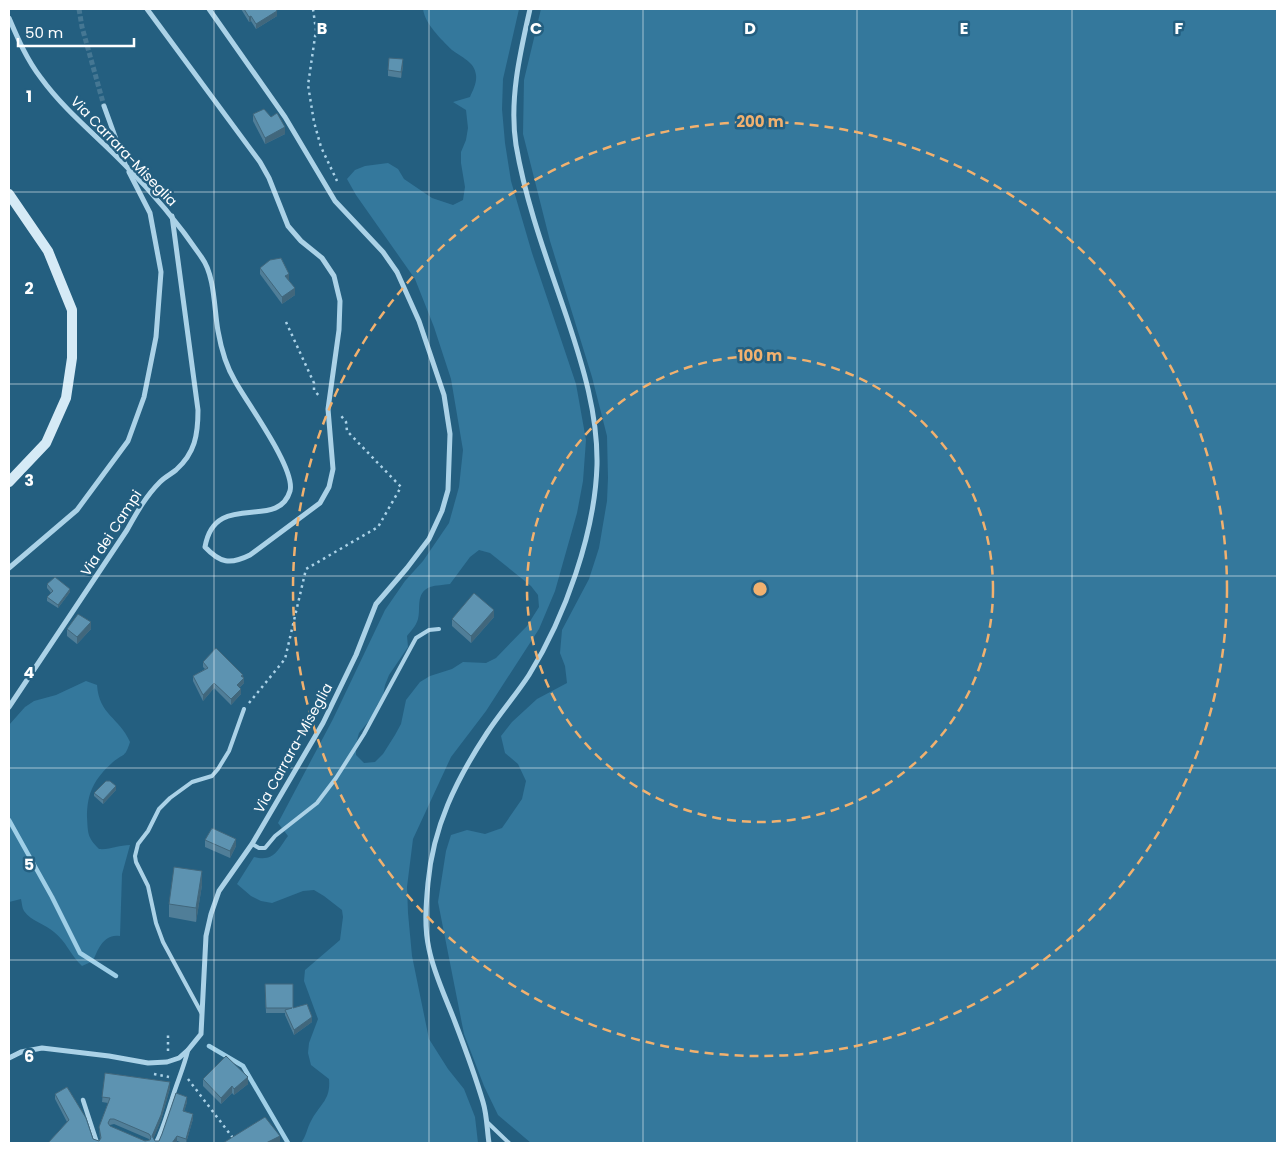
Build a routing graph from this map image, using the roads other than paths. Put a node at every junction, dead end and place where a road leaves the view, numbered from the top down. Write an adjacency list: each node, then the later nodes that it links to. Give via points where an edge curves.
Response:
1 (147, 9): 8 (street, Via Carrara-Miseglia, via 260,162 288,226 300,241 322,258 334,276 340,301 328,409 334,469 329,486 320,503 241,560 229,562 215,558 205,547 207,534 226,516 275,507 286,498 289,476 225,360 212,284 204,260)
2 (209, 9): 14 (street, Via Carrara-Miseglia, via 285,118 335,201 397,272 419,321 444,395 450,434 448,490 429,539 376,604 356,656 323,723)
3 (530, 9): 19 (street, via 513,107 516,144 537,226 580,358 594,422 597,467 586,536 550,637 454,789 439,827 428,880 426,915 429,948 484,1105)
4 (9, 18): 6 (street, Via Carrara-Miseglia, via 40,78)
5 (104, 106): 6 (street)
6 (126, 166): 8 (street, Via Carrara-Miseglia); 10 (street, via 150,213 161,272 156,337 144,397 128,441 77,510)
7 (9, 194): 9 (main road, via 48,251 72,310 72,358 66,398 46,443)
8 (172, 216): 12 (street, Via dei Campi, via 198,410 194,446 176,470 143,501)
9 (9, 482)
10 (9, 568)
11 (438, 629): 14 (lane, via 416,638 364,734 317,803 275,836 265,848)
12 (9, 707)
13 (244, 709): 15 (lane, via 229,751 218,769 212,776 192,782 170,798 138,844 136,856 163,942)
14 (252, 844): 15 (street, Via Carrara-Miseglia, via 219,891 211,914 206,936)
15 (203, 1016): 16 (street, Via Carrara-Miseglia, via 201,1034)
16 (188, 1050): 17 (street, Via Carrara-Miseglia, via 167,1062 148,1063 42,1048); 21 (street)
17 (9, 1058)
18 (83, 1100): 20 (street)
19 (486, 1122): 22 (street); 23 (lane)
20 (97, 1143)
21 (156, 1143)
22 (489, 1143)
23 (509, 1143)

